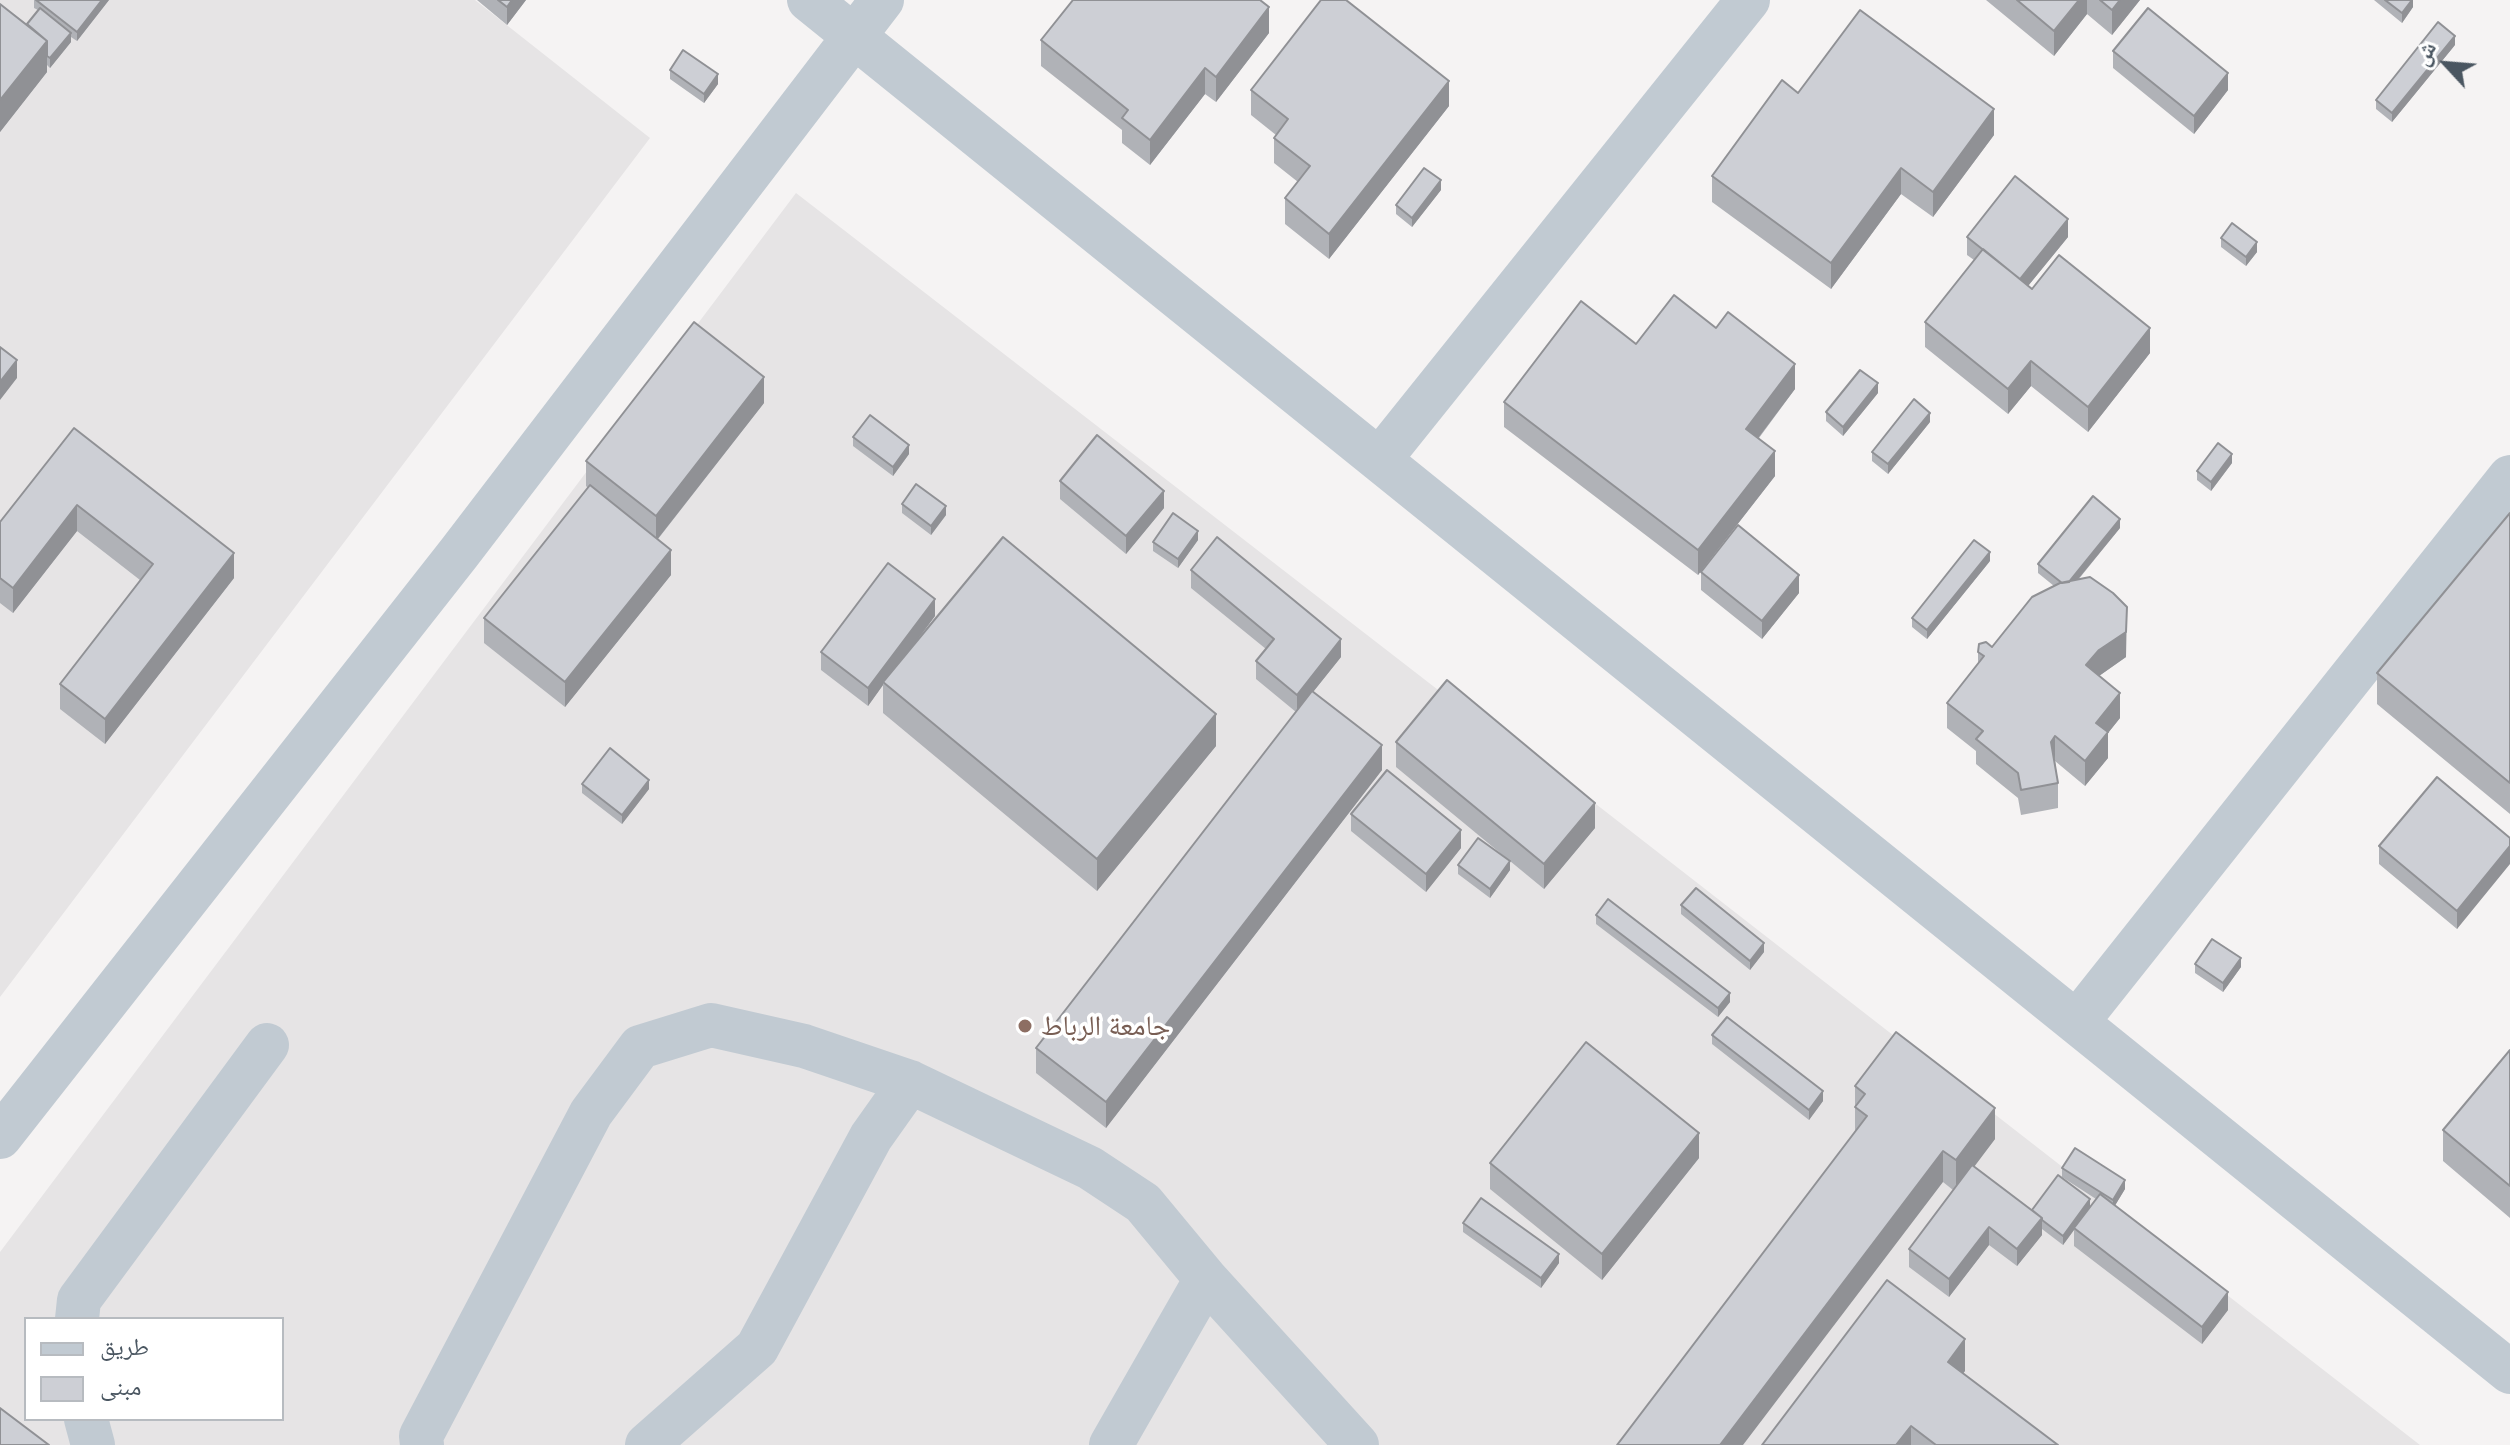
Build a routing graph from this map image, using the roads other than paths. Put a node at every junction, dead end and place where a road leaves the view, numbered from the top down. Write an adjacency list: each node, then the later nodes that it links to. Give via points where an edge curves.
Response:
1 (809, 0): 4 (street)
2 (882, 0): 4 (street)
3 (1748, 0): 5 (street)
4 (855, 35): 5 (street); 10 (street, via 459,553)
5 (1380, 459): 7 (street)
6 (2510, 477): 7 (street)
7 (2077, 1022): 13 (street)
8 (267, 1045): 12 (street, via 79,1300)
9 (910, 1082): 11 (street, via 1090,1168 1143,1203); 16 (street, via 804,1046 711,1025 640,1047 591,1113 421,1436); 17 (street, via 871,1137 757,1348)
10 (0, 1137)
11 (1206, 1279): 18 (street); 19 (street)
12 (77, 1317)
13 (2510, 1372)
14 (87, 1421): 15 (street)
15 (93, 1445)
16 (422, 1445)
17 (647, 1445)
18 (1111, 1445)
19 (1357, 1445)

